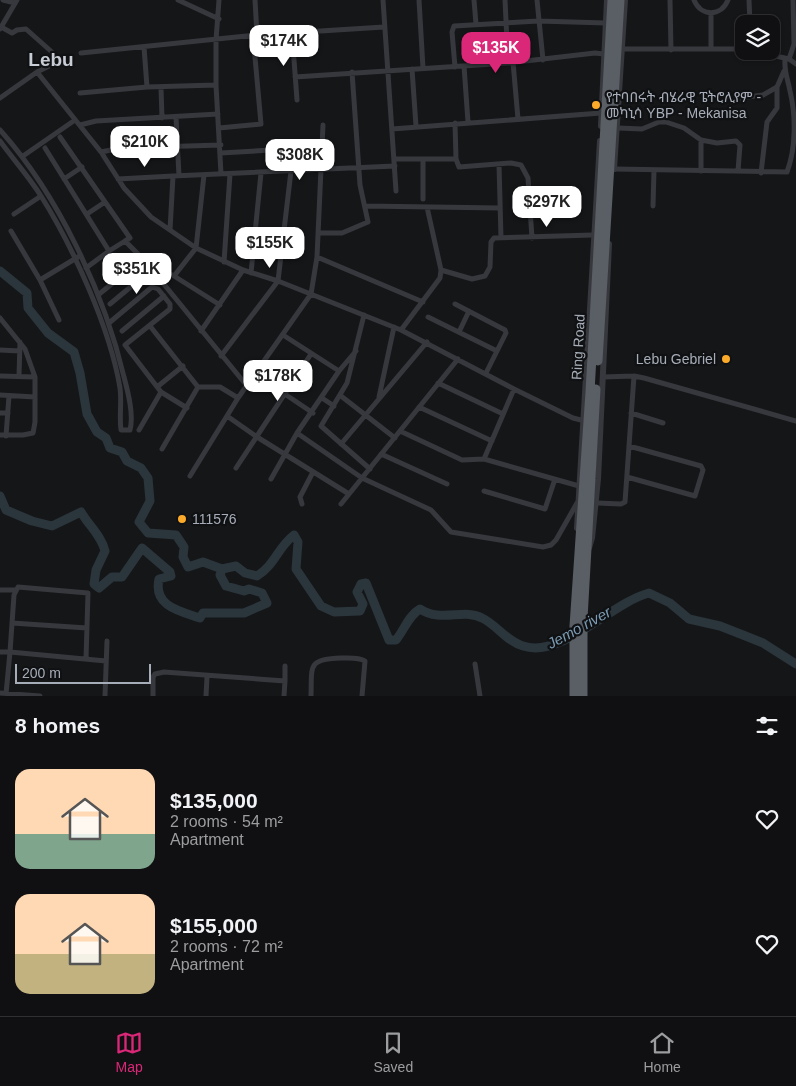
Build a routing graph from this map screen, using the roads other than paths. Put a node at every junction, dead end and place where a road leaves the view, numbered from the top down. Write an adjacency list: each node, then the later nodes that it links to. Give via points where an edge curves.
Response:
1 (3, 0): 19 (street)
2 (178, 0): 20 (street)
3 (219, 0): 23 (street)
4 (255, 0): 31 (street)
5 (383, 0): 28 (street)
6 (419, 0): 47 (street)
7 (474, 0): 27 (street)
8 (505, 0): 25 (street)
9 (537, 0): 24 (street)
10 (607, 0): 26 (street)
11 (612, 0): 203 (highway, Ring Road)
12 (620, 0): 203 (highway, Ring Road)
13 (625, 0): 35 (street)
14 (670, 0): 37 (street)
15 (694, 0): 21 (street, via 701,10)
16 (728, 0): 21 (street, via 722,10)
17 (749, 0): 22 (street)
18 (793, 0): 42 (street, via 794,44)
19 (16, 2): 29 (street)
20 (188, 3): 23 (street)
21 (711, 13): 34 (street)
22 (750, 15)
23 (219, 19): 32 (street)
24 (538, 21): 25 (street); 26 (street); 41 (street)
25 (506, 23): 27 (street); 43 (street)
26 (606, 23): 39 (street)
27 (476, 24): 46 (street, via 452,28)
28 (384, 27): 30 (street); 49 (street)
29 (1, 28): 51 (street, via 12,34 26,30 53,53 55,62)
30 (292, 32): 31 (street); 53 (street)
31 (255, 35): 32 (street); 73 (street, via 261,124)
32 (216, 40): 33 (street); 54 (street)
33 (144, 47): 38 (street); 55 (street)
34 (711, 48): 36 (street); 37 (street)
35 (623, 49): 37 (street); 75 (street)
36 (735, 49)
37 (671, 50)
38 (81, 53)
39 (604, 54): 41 (street); 62 (street)
40 (780, 58): 42 (street)
41 (544, 60): 43 (street)
42 (787, 60): 44 (street); 50 (street)
43 (510, 63): 45 (street); 66 (street)
44 (796, 64)
45 (464, 66): 46 (street); 68 (street)
46 (455, 67): 47 (street)
47 (423, 68): 48 (street)
48 (412, 69): 49 (street); 72 (street)
49 (388, 70): 52 (street); 74 (street)
50 (784, 70): 56 (street); 102 (street, via 793,113 790,161 786,172)
51 (37, 72): 59 (street); 67 (street)
52 (352, 72): 53 (street); 94 (street)
53 (295, 77): 61 (street)
54 (216, 85): 57 (street); 63 (street)
55 (147, 87): 57 (street); 58 (street)
56 (778, 87): 60 (street, via 763,96); 102 (street, via 777,108 767,122)
57 (161, 88): 65 (street)
58 (80, 93)
59 (0, 98)
60 (733, 99)
61 (297, 100)
62 (601, 113): 66 (street); 122 (street)
63 (218, 114): 64 (street); 73 (street)
64 (176, 117): 65 (street); 81 (street)
65 (162, 118): 70 (street, via 96,121)
66 (518, 119): 68 (street)
67 (75, 120): 70 (street); 87 (street)
68 (468, 122): 69 (street)
69 (455, 123): 72 (street); 88 (street)
70 (80, 125): 85 (street)
71 (323, 126): 82 (street)
72 (416, 126): 74 (street)
73 (219, 128): 80 (street)
74 (392, 128): 89 (street)
75 (618, 128): 78 (street, via 642,129 666,122 684,128); 95 (street)
76 (0, 130): 87 (street)
77 (60, 137): 93 (street)
78 (701, 140): 98 (street); 100 (street, via 738,142)
79 (0, 141): 110 (street)
80 (220, 145): 81 (street); 86 (street)
81 (178, 146): 85 (street); 106 (street)
82 (322, 147): 84 (street); 96 (street)
83 (45, 148): 107 (street)
84 (286, 149): 86 (street); 99 (street)
85 (100, 152): 108 (street)
86 (221, 153): 103 (street)
87 (22, 156): 129 (street, via 44,191)
88 (456, 158): 90 (street); 91 (street, via 457,166 462,168)
89 (395, 159): 90 (street); 92 (street)
90 (423, 159): 111 (street)
91 (499, 164): 116 (street); 124 (street, via 516,163 526,173)
92 (395, 166): 94 (street); 109 (street)
93 (82, 167): 107 (street); 112 (street)
94 (360, 168): 96 (street); 113 (street)
95 (614, 169): 97 (street); 178 (street)
96 (323, 170): 99 (street); 121 (street)
97 (654, 170): 98 (street); 115 (street)
98 (701, 170): 100 (street)
99 (289, 171): 101 (street); 140 (street)
100 (738, 171): 102 (street)
101 (261, 172): 104 (street); 136 (street)
102 (761, 173)
103 (221, 174): 104 (street); 105 (street)
104 (230, 174): 131 (street)
105 (204, 175): 106 (street); 126 (street)
106 (176, 176): 108 (street); 119 (street)
107 (64, 179): 118 (street)
108 (118, 179): 119 (street, via 151,217)
109 (396, 191)
110 (41, 196): 117 (street); 129 (street)
111 (424, 199)
112 (105, 202): 118 (street); 125 (street, via 130,238)
113 (365, 206): 114 (street); 121 (street, via 366,223 342,233)
114 (427, 206): 116 (street); 135 (street)
115 (653, 206)
116 (500, 208): 123 (street)
117 (14, 214)
118 (87, 214): 127 (street)
119 (170, 230): 126 (street)
120 (11, 231): 139 (street)
121 (319, 233): 128 (street)
122 (593, 235): 124 (street); 203 (street)
123 (501, 238): 124 (street); 135 (street, via 492,240 490,267 482,278 472,279)
124 (532, 238)
125 (125, 241): 127 (street); 130 (street)
126 (196, 248): 131 (street); 137 (street)
127 (109, 251): 132 (street)
128 (318, 257): 141 (street); 144 (street)
129 (77, 258): 132 (street); 139 (street); 153 (street, via 110,351 120,388 121,430 126,432 131,427 130,406)
130 (146, 262): 133 (street); 137 (street)
131 (224, 262): 134 (street)
132 (86, 268): 142 (street)
133 (151, 270): 138 (street); 158 (street)
134 (243, 270): 136 (street); 147 (street)
135 (441, 270): 144 (street, via 440,278)
136 (251, 272): 140 (street)
137 (174, 276): 147 (street)
138 (140, 279): 142 (street, via 128,271); 145 (street)
139 (40, 280): 152 (street)
140 (278, 281): 141 (street); 168 (street)
141 (311, 294): 149 (street); 160 (street)
142 (98, 296): 153 (street)
143 (164, 296): 153 (street, via 158,288 152,287); 154 (street, via 170,309); 157 (street)
144 (423, 302): 156 (street)
145 (110, 304)
146 (455, 304): 148 (street)
147 (220, 305): 158 (street)
148 (469, 311): 159 (street); 166 (street, via 505,330)
149 (364, 315): 155 (street); 165 (street)
150 (428, 317): 159 (street)
151 (0, 318): 161 (street)
152 (59, 320)
153 (109, 323)
154 (150, 326): 170 (street); 181 (street, via 125,345)
155 (394, 327): 156 (street); 192 (street)
156 (401, 330): 162 (street)
157 (122, 331)
158 (201, 331): 168 (street)
159 (458, 332): 166 (street)
160 (283, 335): 167 (street); 173 (street)
161 (20, 340): 164 (street); 177 (street)
162 (427, 342): 169 (street); 192 (street)
163 (0, 350): 164 (street)
164 (20, 351): 175 (street)
165 (356, 351): 171 (street); 188 (street)
166 (496, 351): 172 (street)
167 (311, 354): 171 (street); 185 (street)
168 (222, 356): 180 (street)
169 (458, 358): 172 (street); 179 (street)
170 (183, 366): 181 (street); 182 (street)
171 (339, 371): 191 (street)
172 (486, 373): 183 (street)
173 (255, 374): 180 (street); 185 (street)
174 (0, 376): 175 (street)
175 (19, 376): 177 (street)
176 (634, 376): 178 (street); 199 (street); 204 (street)
177 (35, 377): 189 (street)
178 (603, 377): 203 (street)
179 (438, 383): 194 (street); 200 (street)
180 (247, 386): 190 (street)
181 (156, 387): 184 (street)
182 (198, 387): 190 (street, via 220,387); 195 (street)
183 (514, 389): 200 (street); 203 (street)
184 (161, 392): 195 (street); 206 (street)
185 (285, 394): 198 (street); 210 (street)
186 (0, 395): 187 (street)
187 (9, 396): 189 (street); 197 (street)
188 (341, 396): 193 (street); 201 (street)
189 (35, 397): 209 (street, via 33,433)
190 (238, 398): 202 (street)
191 (322, 398): 193 (street); 198 (street)
192 (378, 400): 201 (street)
193 (334, 406): 213 (street, via 321,426)
194 (419, 407): 207 (street); 212 (street)
195 (187, 408): 215 (street)
196 (0, 413): 197 (street)
197 (8, 413): 209 (street)
198 (313, 413): 208 (street)
199 (631, 413): 205 (street); 214 (street)
200 (503, 414): 212 (street)
201 (366, 415): 211 (street); 213 (street)
202 (227, 416): 210 (street); 222 (street)
203 (591, 421): 228 (street); 232 (street); 235 (highway, Ring Road)
204 (796, 421)
205 (663, 423)
206 (139, 430)
207 (400, 431): 211 (street); 218 (street, via 462,460)
208 (297, 433): 216 (street); 224 (street)
209 (3, 435)
210 (257, 437): 216 (street); 219 (street)
211 (395, 438): 217 (street)
212 (492, 441): 218 (street)
213 (341, 444): 220 (street)
214 (629, 446): 223 (street); 223 (street, via 702,466 703,470 695,496)
215 (162, 449)
216 (284, 454): 221 (street); 225 (street)
217 (381, 454): 220 (street); 227 (street)
218 (484, 458): 226 (street)
219 (236, 468)
220 (370, 468): 224 (street)
221 (314, 472): 230 (street); 233 (street, via 300,497)
222 (190, 476)
223 (627, 477): 232 (street, via 623,504)
224 (362, 478): 230 (street); 231 (street, via 431,510 452,532 543,548 556,540)
225 (270, 479)
226 (555, 480): 228 (street); 229 (street, via 545,508)
227 (447, 484)
228 (579, 486): 231 (street)
229 (484, 491)
230 (349, 494): 234 (street)
231 (577, 503): 235 (street)
232 (596, 503): 235 (street, via 591,544)
233 (302, 504)
234 (341, 504)
235 (583, 552): 258 (highway, Ring Road, via 574,626); 259 (highway, Ring Road)
236 (0, 590): 237 (street)
237 (16, 590): 238 (street); 239 (street, via 23,586 88,593)
238 (12, 623): 239 (street); 242 (street)
239 (87, 628): 243 (street)
240 (107, 641): 244 (street)
241 (0, 652): 242 (street)
242 (10, 652): 243 (street); 249 (street)
243 (86, 659): 244 (street)
244 (106, 660): 251 (street)
245 (474, 664): 257 (street)
246 (285, 666): 248 (street)
247 (207, 677): 248 (street); 252 (street, via 158,672 153,677); 253 (street)
248 (285, 681): 254 (street)
249 (3, 694): 250 (street)
250 (40, 696)
251 (104, 696)
252 (153, 696)
253 (206, 696)
254 (284, 696)
255 (311, 696): 256 (street, via 315,663 322,659 350,658 365,661)
256 (362, 696)
257 (480, 696)
258 (574, 696)
259 (583, 696)

